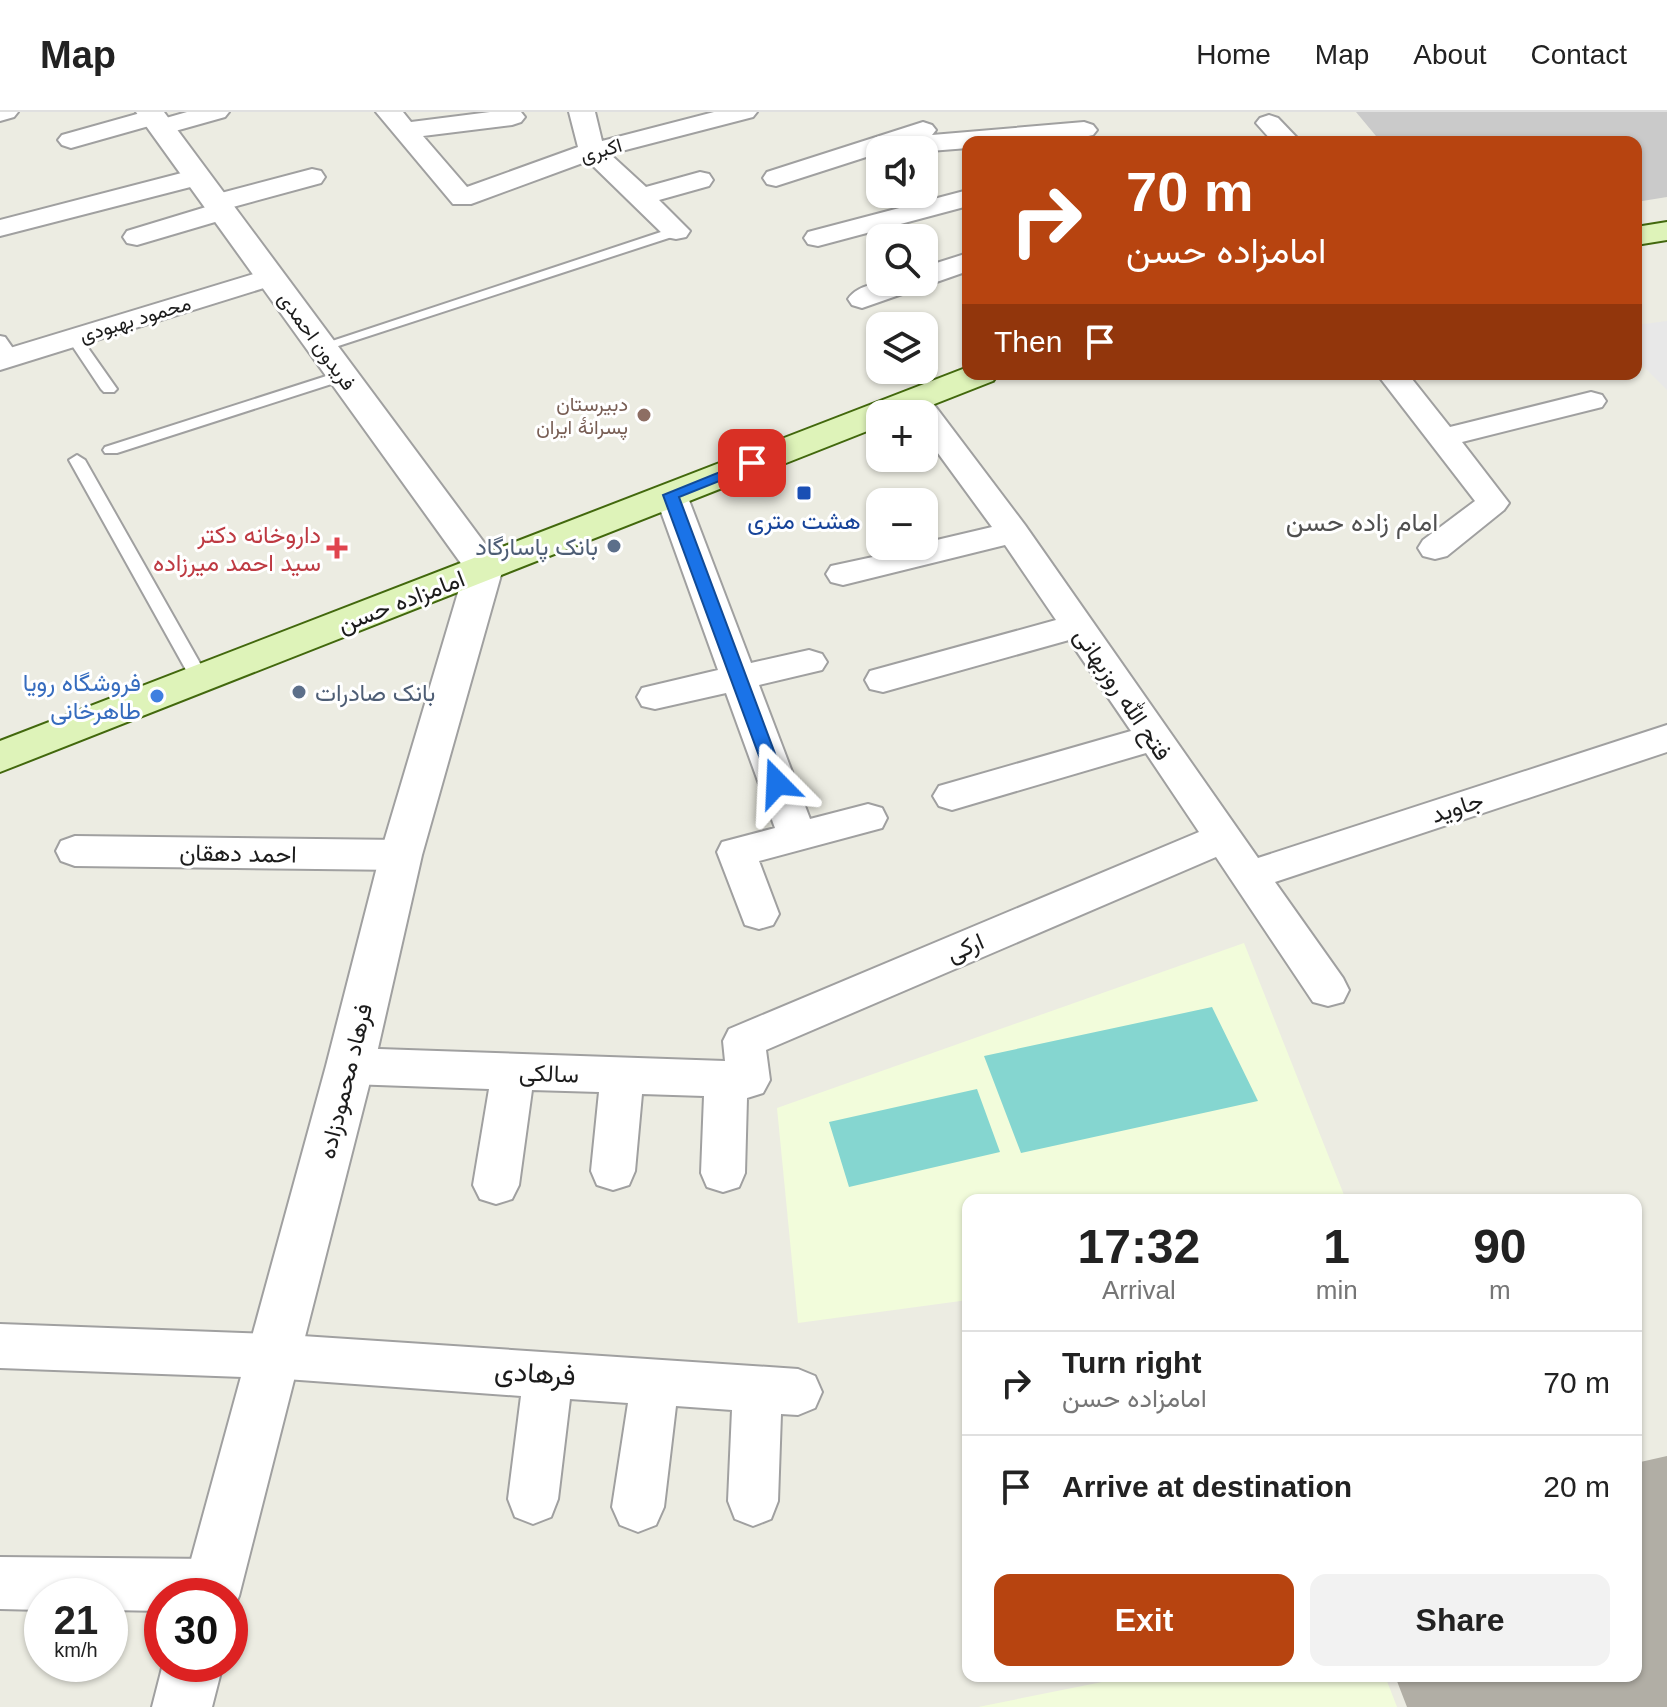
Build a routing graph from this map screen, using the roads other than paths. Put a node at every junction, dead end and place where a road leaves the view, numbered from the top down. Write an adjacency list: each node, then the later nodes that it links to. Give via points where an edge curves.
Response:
1 (216, 112): 6 (street)
2 (582, 112): 12 (street)
3 (744, 112): 12 (street, اکبری)
4 (512, 117): 5 (street)
5 (397, 121): 12 (street, اکبری, via 462,198)
6 (158, 123): 11 (street); 13 (street); 14 (street, فریدون احمدی)
7 (1269, 123): 10 (street)
8 (922, 128): 9 (street); 16 (street); 18 (street)
9 (1084, 130)
10 (1282, 136)
11 (71, 140)
12 (592, 151): 19 (street)
13 (93, 158)
14 (197, 177): 21 (street, فریدون احمدی); 22 (street)
15 (312, 177): 21 (street)
16 (776, 178)
17 (700, 180): 19 (street)
18 (962, 196)
19 (641, 197): 23 (street)
20 (962, 204): 27 (street)
21 (219, 207): 26 (street); 30 (street, فریدون احمدی)
22 (0, 228)
23 (676, 231): 34 (lane)
24 (1667, 231): 25 (main road)
25 (1642, 235)
26 (137, 237)
27 (818, 238)
28 (962, 263): 29 (street)
29 (938, 272)
30 (270, 277): 33 (street, محمود بهبودی); 34 (street, فریدون احمدی)
31 (870, 296): 32 (street)
32 (862, 299)
33 (74, 338): 35 (street, محمود بهبودی); 39 (lane)
34 (321, 347): 36 (street, فریدون احمدی)
35 (4, 353)
36 (342, 376): 45 (lane); 50 (street, فریدون احمدی)
37 (966, 380): 40 (main road, امامزاده حسن)
38 (1397, 380): 44 (street)
39 (109, 389)
40 (915, 400)
41 (1591, 401): 44 (street)
42 (866, 419): 47 (main road, امامزاده حسن)
43 (938, 431): 48 (street, فتح الله روزبهانی)
44 (1442, 438): 49 (street, via 1493,503)
45 (111, 450)
46 (77, 460): 55 (lane)
47 (671, 495): 50 (main road, امامزاده حسن); 54 (street)
48 (1013, 532): 51 (street); 52 (street, فتح الله روزبهانی)
49 (1435, 548)
50 (484, 568): 55 (main road, امامزاده حسن); 66 (street, فرهاد محمودزاده)
51 (843, 574)
52 (1076, 626): 56 (street); 58 (street, فتح الله روزبهانی)
53 (809, 662): 54 (street)
54 (737, 678): 57 (street); 63 (street)
55 (200, 679): 60 (main road, امامزاده حسن)
56 (883, 680)
57 (655, 697)
58 (1153, 738): 61 (street); 64 (street, فتح الله روزبهانی)
59 (1667, 738): 67 (street, جاوید)
60 (0, 757)
61 (952, 796)
62 (868, 818): 63 (street)
63 (797, 836): 68 (street, via 736,852)
64 (1222, 838): 67 (street, فتح الله روزبهانی); 73 (street, ارکی, via 744,1041)
65 (75, 851): 66 (street, احمد دهقان)
66 (401, 855): 70 (street, فرهاد محمودزاده)
67 (1248, 876): 69 (street, فتح الله روزبهانی)
68 (759, 914)
69 (1328, 990)
70 (350, 1066): 71 (street, سالکی); 78 (street, فرهاد محمودزاده)
71 (513, 1072): 72 (street, سالکی); 76 (street)
72 (622, 1076): 73 (street, سالکی); 74 (street)
73 (737, 1080): 75 (street)
74 (613, 1171)
75 (723, 1173)
76 (496, 1185)
77 (0, 1346): 78 (street, فرهادی)
78 (272, 1356): 79 (street, فرهادی); 84 (street, فرهاد محمودزاده)
79 (548, 1374): 80 (street, فرهادی); 81 (street)
80 (655, 1382): 82 (street, فرهادی, via 777,1391); 83 (street)
81 (533, 1499)
82 (753, 1501)
83 (638, 1507)
84 (215, 1578)
85 (0, 1583): 86 (street)
86 (144, 1588)
87 (188, 1682): 88 (street)
88 (182, 1707)

